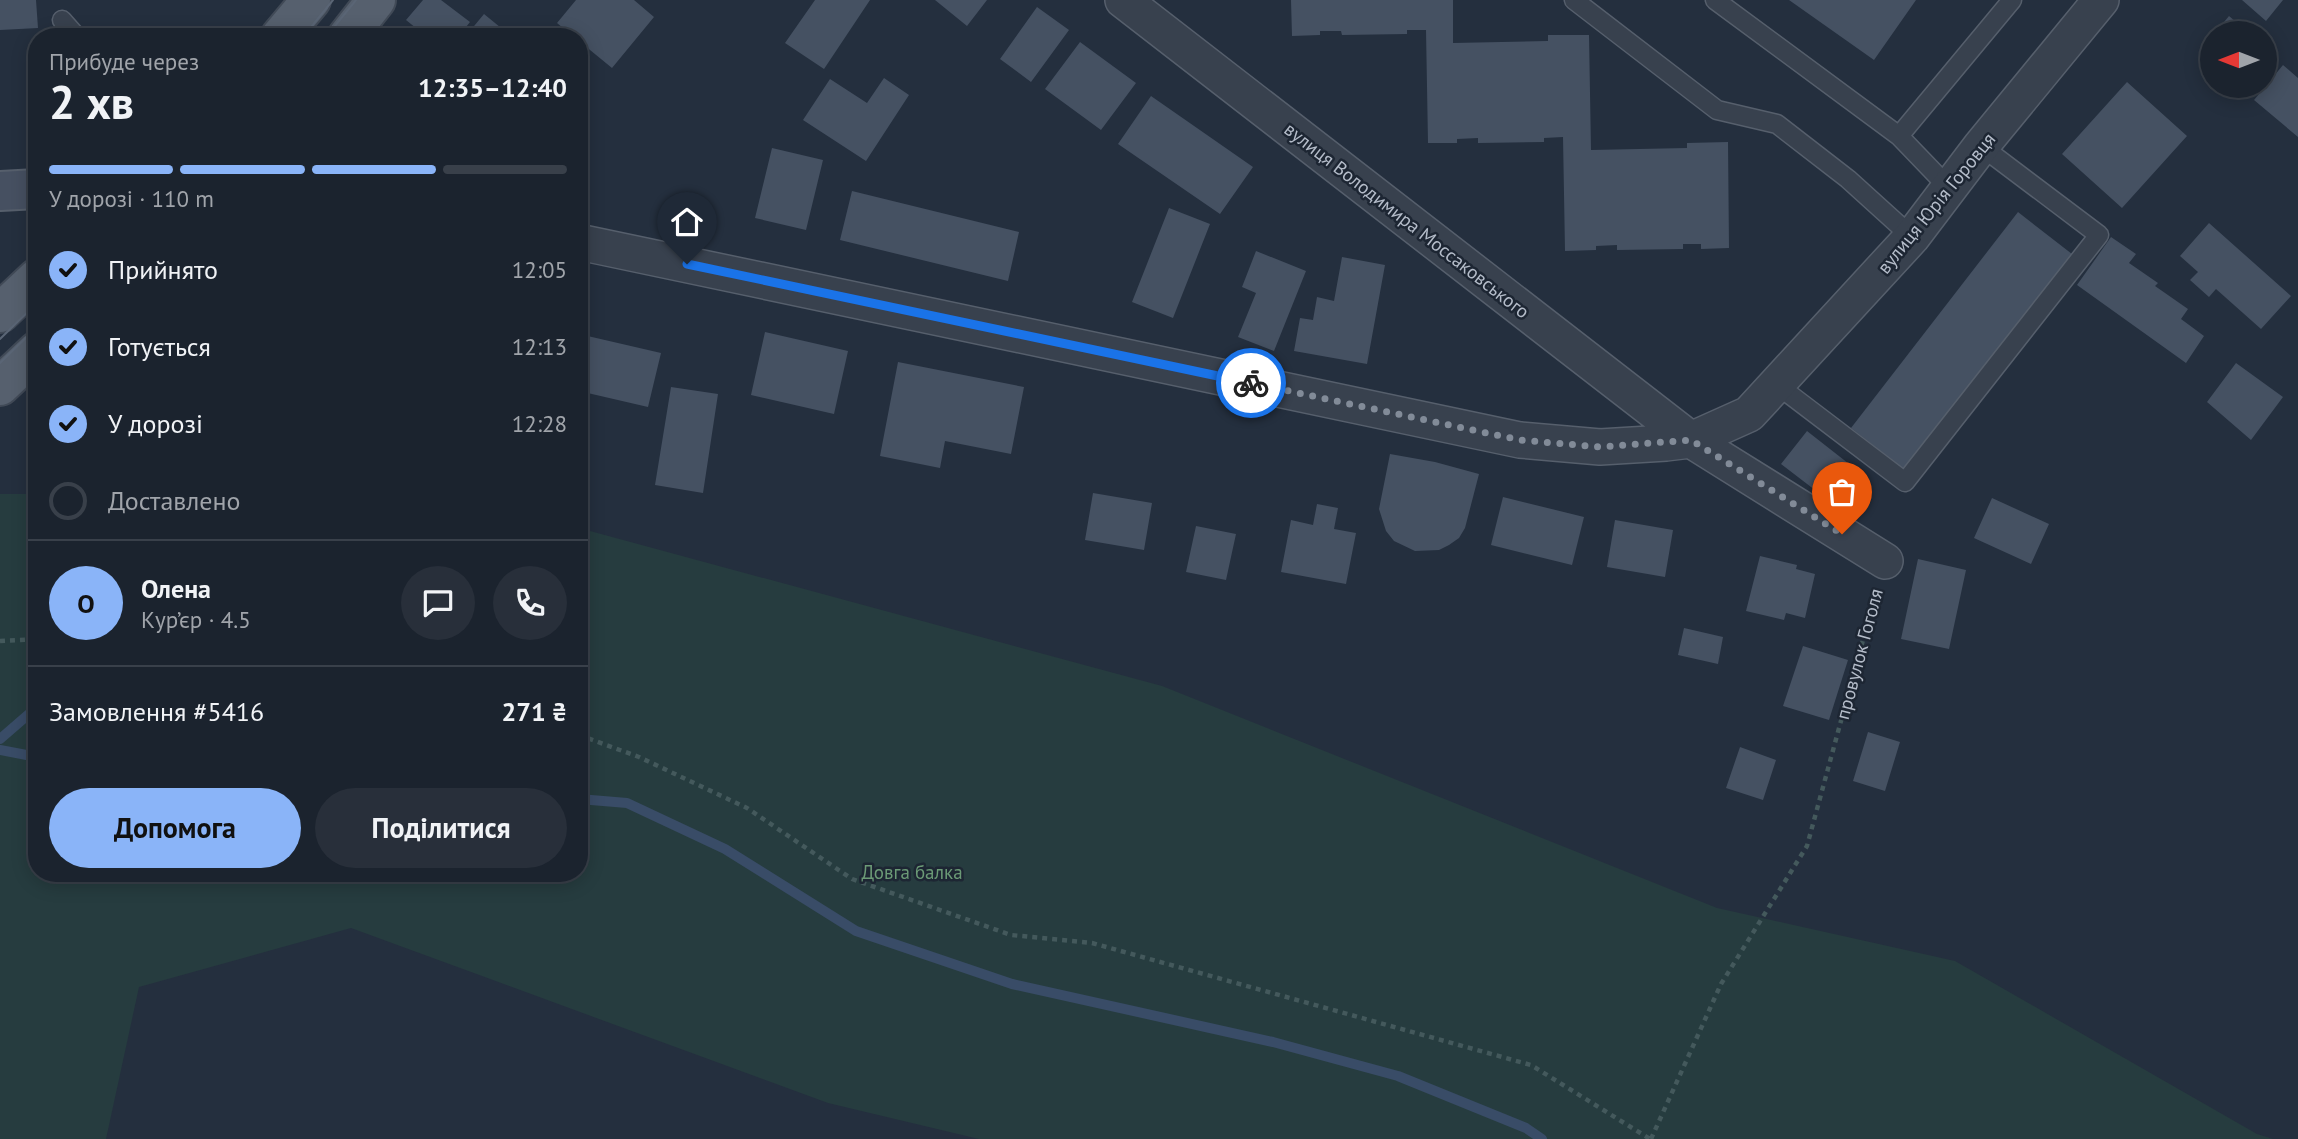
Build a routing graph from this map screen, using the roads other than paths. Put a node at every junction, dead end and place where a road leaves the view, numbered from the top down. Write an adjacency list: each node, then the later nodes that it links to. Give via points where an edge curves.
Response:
1 (311, 0): 10 (main road)
2 (376, 0): 11 (main road)
3 (1123, 0): 24 (street, вулиця Володимира Моссаковського)
4 (1574, 0): 17 (lane, via 1717,110 1777,124)
5 (2012, 0): 12 (lane)
6 (2101, 0): 13 (street, вулиця Юрія Горовця)
7 (1724, 3): 12 (lane)
8 (62, 20): 9 (lane)
9 (69, 28)
10 (288, 28)
11 (354, 28)
12 (1899, 136): 14 (lane)
13 (1981, 146): 14 (street, вулиця Юрія Горовця); 22 (lane, via 2099,235 1905,482)
14 (1949, 188): 17 (street, вулиця Юрія Горовця)
15 (28, 189): 16 (main road)
16 (0, 191)
17 (1912, 237): 22 (street, вулиця Юрія Горовця)
18 (588, 244): 24 (street, via 1520,440 1600,447)
19 (28, 287): 20 (main road)
20 (0, 313)
21 (28, 360): 23 (main road)
22 (1776, 384): 24 (street, вулиця Юрія Горовця, via 1748,414)
23 (0, 386)
24 (1691, 440): 25 (street)
25 (1885, 561)

